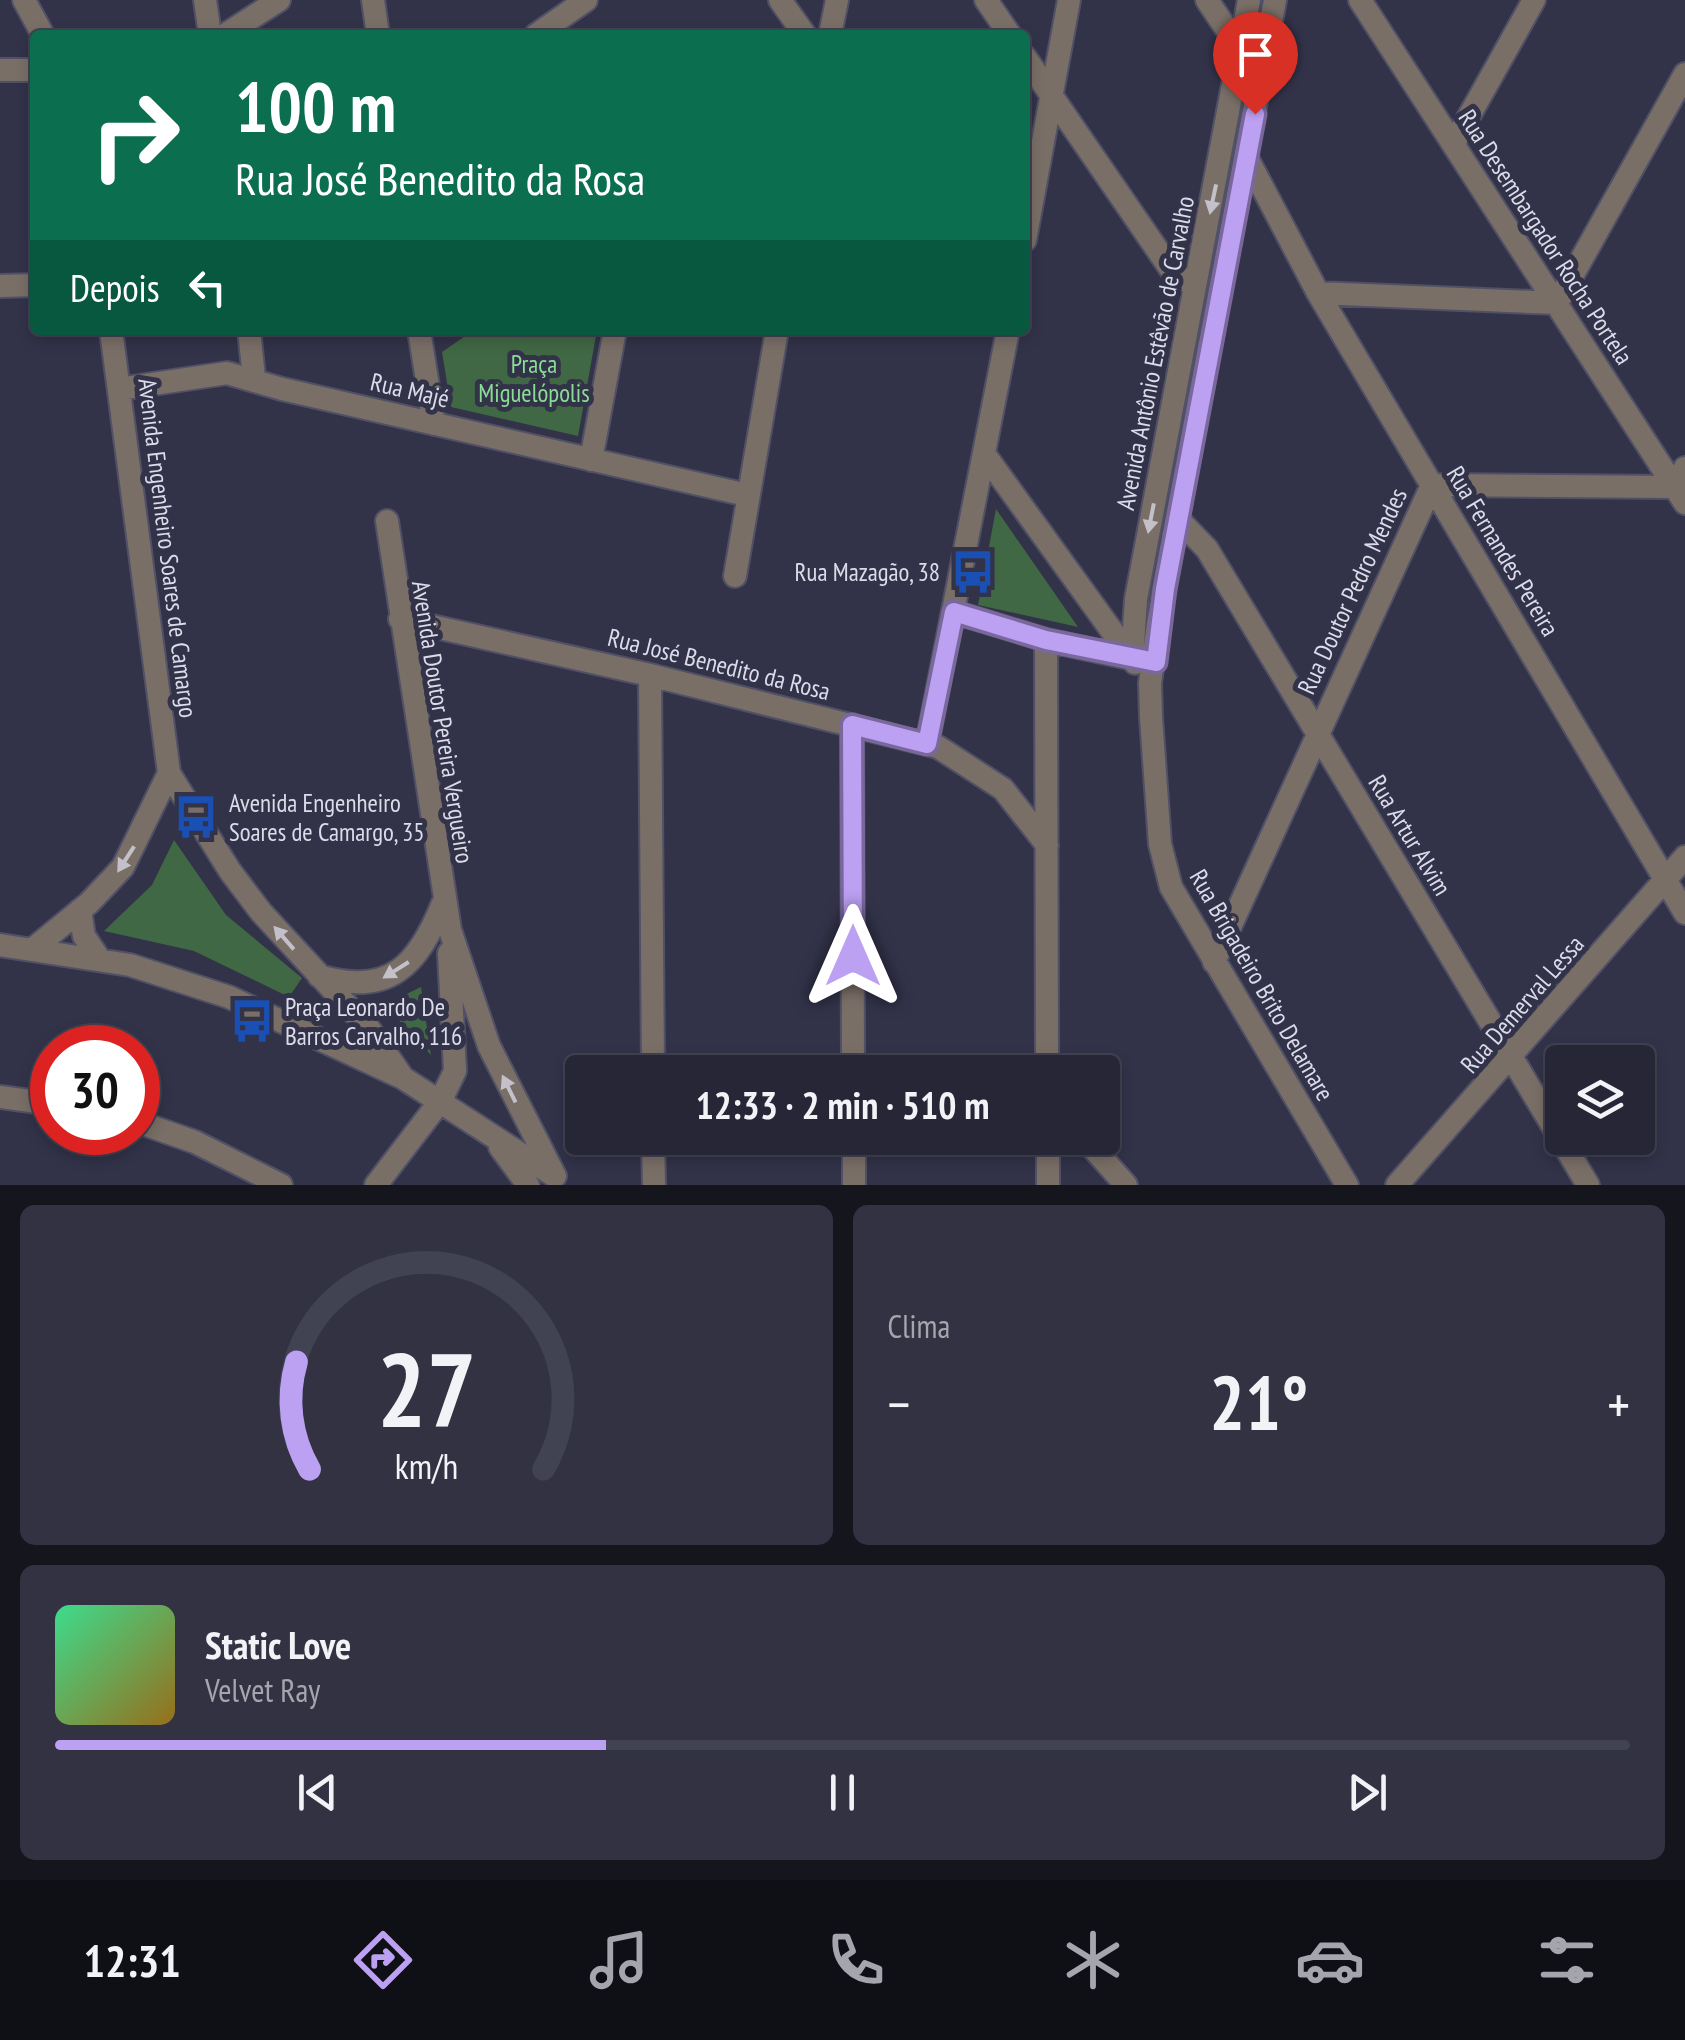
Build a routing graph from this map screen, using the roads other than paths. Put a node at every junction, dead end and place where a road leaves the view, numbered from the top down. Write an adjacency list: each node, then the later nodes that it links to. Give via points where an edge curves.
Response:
1 (24, 0): 15 (street)
2 (205, 0): 16 (street)
3 (279, 0): 17 (street)
4 (373, 0): 18 (street)
5 (586, 0): 19 (street)
6 (780, 0): 20 (street)
7 (837, 0): 21 (street)
8 (986, 0): 22 (street)
9 (1069, 0): 28 (street)
10 (1207, 0): 23 (street)
11 (1249, 0): 23 (street, Avenida Antônio Estêvão de Carvalho)
12 (1275, 0): 30 (street, Avenida Antônio Estêvão de Carvalho)
13 (1360, 0): 31 (street, Rua Desembargador Rocha Portela)
14 (1534, 0): 31 (street)
15 (40, 30)
16 (209, 30)
17 (233, 30)
18 (377, 30)
19 (543, 30)
20 (802, 30)
21 (831, 30)
22 (1007, 30)
23 (1240, 48): 29 (street, Avenida Antônio Estêvão de Carvalho)
24 (1030, 64): 28 (street)
25 (0, 70): 26 (street)
26 (30, 70)
27 (1685, 74): 40 (street)
28 (1052, 96): 34 (street); 38 (street, via 1174,274)
29 (1231, 106): 30 (street, via 1240,120); 32 (street, Avenida Antônio Estêvão de Carvalho)
30 (1255, 114): 32 (street, Avenida Antônio Estêvão de Carvalho)
31 (1454, 143): 40 (street, Rua Desembargador Rocha Portela)
32 (1239, 151): 33 (street, Avenida Antônio Estêvão de Carvalho); 35 (street, Rua Fernandes Pereira); 38 (street, Avenida Antônio Estêvão de Carvalho, one-way to 38)
33 (1236, 207): 35 (street); 55 (street, Avenida Antônio Estêvão de Carvalho)
34 (1030, 213)
35 (1276, 215): 39 (street, Rua Fernandes Pereira)
36 (30, 285): 37 (street)
37 (0, 286)
38 (1195, 286): 61 (street, Avenida Antônio Estêvão de Carvalho, one-way to 61, via 1136,599)
39 (1318, 293): 40 (street); 52 (street, Rua Fernandes Pereira)
40 (1557, 303): 53 (street, Rua Desembargador Rocha Portela)
41 (112, 335): 48 (street, Avenida Engenheiro Soares de Camargo)
42 (250, 335): 47 (street)
43 (426, 335): 49 (street)
44 (614, 335): 51 (street)
45 (776, 335): 54 (street)
46 (1007, 335): 50 (street)
47 (254, 378): 48 (street, Rua Majé, via 227,373); 49 (street, Rua Majé)
48 (119, 389): 66 (street, Avenida Engenheiro Soares de Camargo)
49 (434, 424): 51 (street, Rua Majé)
50 (985, 455): 58 (street); 61 (street)
51 (591, 460): 54 (street, Rua Majé)
52 (1432, 485): 53 (street, Rua Doutor Pedro Mendes); 64 (street, Rua Doutor Pedro Mendes); 69 (street, Rua Fernandes Pereira)
53 (1681, 486)
54 (747, 495): 57 (street)
55 (1178, 519): 61 (street, Avenida Antônio Estêvão de Carvalho); 64 (street, Rua Artur Alvim, via 1207,548)
56 (387, 521): 59 (street, Avenida Doutor Pereira Vergueiro)
57 (735, 576)
58 (954, 612): 60 (street); 65 (street)
59 (400, 619): 62 (street, Rua José Benedito da Rosa); 70 (street, Avenida Doutor Pereira Vergueiro)
60 (1046, 640): 61 (street); 67 (street)
61 (1146, 668): 77 (street, Rua Brigadeiro Brito Delamare, via 1164,863 1177,902)
62 (650, 675): 63 (street, Rua José Benedito da Rosa); 81 (street)
63 (852, 725): 65 (street, Rua José Benedito da Rosa); 82 (street)
64 (1318, 732): 77 (street, Rua Doutor Pedro Mendes); 84 (street, Rua Artur Alvim)
65 (927, 744): 67 (street, Rua José Benedito da Rosa, via 955,754 1003,790)
66 (170, 773): 71 (street, one-way to 71, via 122,867); 78 (street, one-way to 66, via 230,871)
67 (1046, 845): 83 (street)
68 (1685, 857): 69 (street, Rua Demerval Lessa)
69 (1676, 880): 72 (street, Rua Fernandes Pereira); 84 (street, Rua Demerval Lessa)
70 (444, 903): 73 (street, Avenida Doutor Pereira Vergueiro); 78 (street, one-way to 78, via 428,939 398,974 364,984)
71 (80, 910): 75 (street); 76 (street, via 84,936)
72 (1685, 913)
73 (450, 930): 87 (street, Avenida Doutor Pereira Vergueiro, via 456,1059); 95 (street, Avenida Doutor Pereira Vergueiro, one-way to 73, via 489,1046)
74 (0, 945): 75 (street)
75 (33, 949): 76 (street)
76 (100, 960): 80 (street, via 212,991)
77 (1214, 962): 103 (street, Rua Brigadeiro Brito Delamare)
78 (317, 976): 79 (street)
79 (349, 1010): 80 (street, via 344,1031); 85 (street)
80 (320, 1036): 85 (street)
81 (653, 1055)
82 (853, 1055)
83 (1047, 1055)
84 (1511, 1058): 104 (street, Rua Demerval Lessa); 105 (street, Rua Artur Alvim)
85 (403, 1078): 87 (street)
86 (0, 1097): 88 (street)
87 (442, 1100): 90 (street, Avenida Doutor Pereira Vergueiro); 97 (street)
88 (30, 1101)
89 (160, 1130): 96 (street)
90 (492, 1136): 95 (street, Avenida Doutor Pereira Vergueiro); 98 (street, Avenida Doutor Pereira Vergueiro)
91 (653, 1155): 99 (street)
92 (854, 1155): 100 (street)
93 (1048, 1155): 101 (street)
94 (1099, 1155): 102 (street)
95 (559, 1180)
96 (281, 1185)
97 (376, 1185)
98 (528, 1185)
99 (654, 1185)
100 (854, 1185)
101 (1048, 1185)
102 (1126, 1185)
103 (1348, 1185)
104 (1397, 1185)
105 (1588, 1185)

